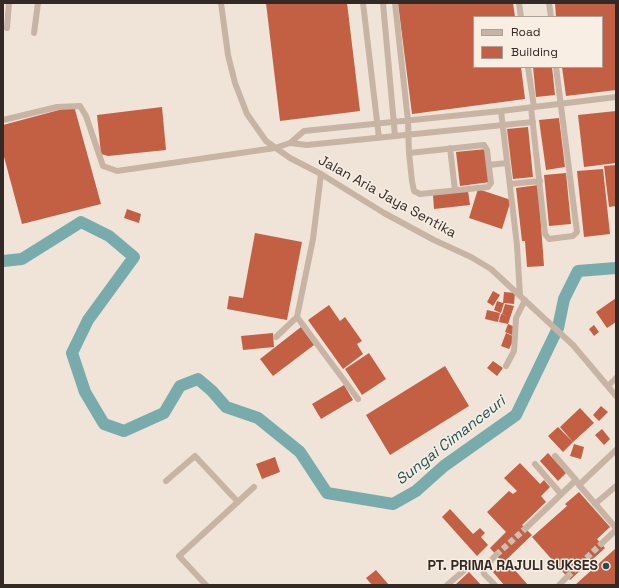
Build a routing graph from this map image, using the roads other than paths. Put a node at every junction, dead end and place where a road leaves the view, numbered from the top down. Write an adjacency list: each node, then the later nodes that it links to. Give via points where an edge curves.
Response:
1 (9, 3): 11 (street)
2 (38, 3): 12 (street)
3 (221, 3): 29 (street, Jalan Aria Jaya Sentika, via 235,84 247,114 266,141)
4 (363, 3): 23 (street)
5 (383, 3): 22 (street)
6 (395, 3): 20 (street)
7 (519, 3): 9 (street)
8 (550, 3): 10 (street)
9 (521, 16)
10 (551, 16)
11 (7, 28)
12 (34, 33)
13 (528, 68): 17 (street)
14 (556, 68): 16 (street)
15 (616, 97): 16 (street)
16 (560, 104): 17 (street); 35 (street, via 577,232 573,236 549,239 547,237)
17 (532, 107): 18 (street); 21 (street)
18 (501, 111): 20 (street); 24 (street)
19 (3, 120): 29 (street, via 57,107 80,106 86,116 103,166 117,170)
20 (408, 121): 22 (street); 25 (street)
21 (533, 122): 24 (street); 35 (street)
22 (393, 123): 23 (street); 26 (street)
23 (377, 124): 27 (street); 28 (street, via 304,131)
24 (503, 126): 25 (street); 32 (street)
25 (409, 134): 26 (street); 31 (street)
26 (395, 136): 27 (street)
27 (379, 138): 28 (street, via 307,145)
28 (290, 143): 29 (street)
29 (275, 148): 34 (street, Jalan Aria Jaya Sentika)
30 (450, 148): 31 (street); 33 (street, via 484,145); 37 (street)
31 (409, 153): 37 (street, via 414,191 420,194)
32 (507, 163): 33 (street); 36 (street)
33 (489, 166): 37 (street, via 491,183 488,186)
34 (321, 174): 38 (street, Jalan Aria Jaya Sentika, via 414,230 471,256 491,269); 39 (street, via 313,239)
35 (540, 180): 36 (street)
36 (510, 184): 38 (street)
37 (455, 190)
38 (522, 298): 41 (street, via 516,318 514,351); 43 (street, Jalan Aria Jaya Sentika, via 573,345)
39 (297, 317): 40 (street); 45 (street)
40 (276, 337)
41 (506, 366)
42 (616, 378): 43 (street)
43 (608, 386): 44 (street, Jalan Aria Jaya Sentika)
44 (616, 396)
45 (358, 399)
46 (616, 450): 50 (street)
47 (555, 456): 50 (street)
48 (534, 464): 53 (street)
49 (166, 481): 54 (street, via 195,456)
50 (577, 482): 53 (street); 55 (street)
51 (616, 486): 55 (street)
52 (254, 487): 54 (street)
53 (561, 494): 56 (street)
54 (238, 502): 62 (street, via 179,556)
55 (595, 504): 57 (street)
56 (526, 528)
57 (616, 529): 58 (street)
58 (601, 544)
59 (496, 555): 60 (street)
60 (483, 569): 63 (street, via 474,562); 64 (street, via 484,574)
61 (568, 577): 65 (street)
62 (206, 585)
63 (447, 585)
64 (495, 585)
65 (559, 585)

